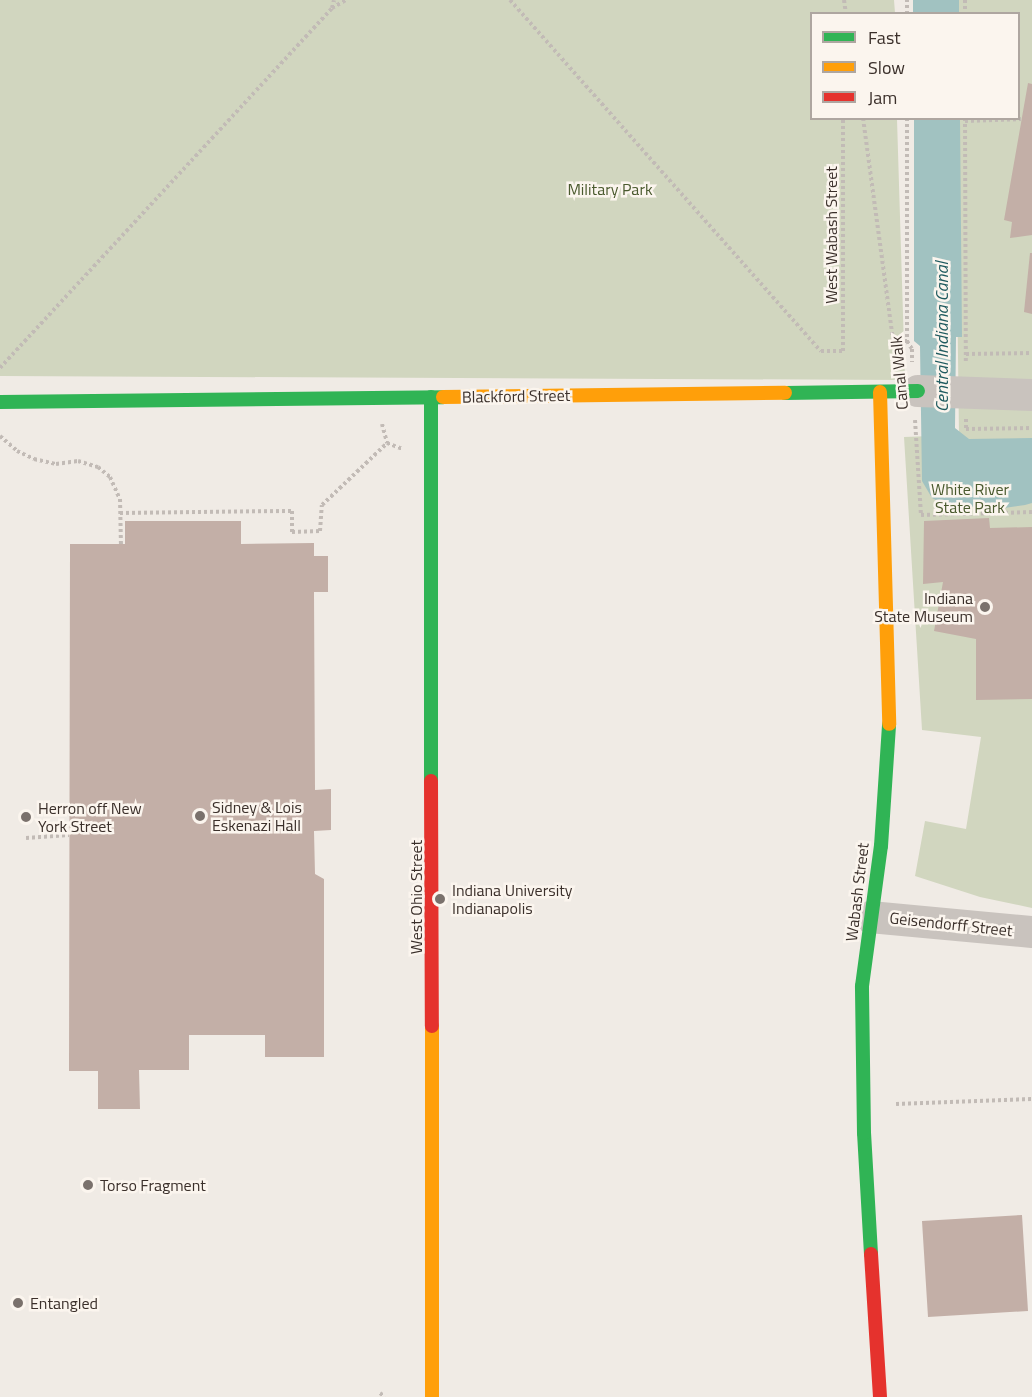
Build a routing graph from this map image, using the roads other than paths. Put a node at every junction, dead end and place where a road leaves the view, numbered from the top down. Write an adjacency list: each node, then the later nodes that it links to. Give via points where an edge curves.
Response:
1 (915, 391): 2 (street, Blackford Street); 3 (street, Blackford Street)
2 (880, 392): 4 (street, Blackford Street); 6 (street, Wabash Street, via 889,717 881,846)
3 (1032, 395)
4 (431, 397): 5 (street, Blackford Street); 8 (street, West Ohio Street)
5 (0, 402)
6 (870, 917): 7 (street, Geisendorff Street); 9 (street, Wabash Street, via 862,986 863,1104)
7 (1032, 932)
8 (432, 1397)
9 (880, 1397)

